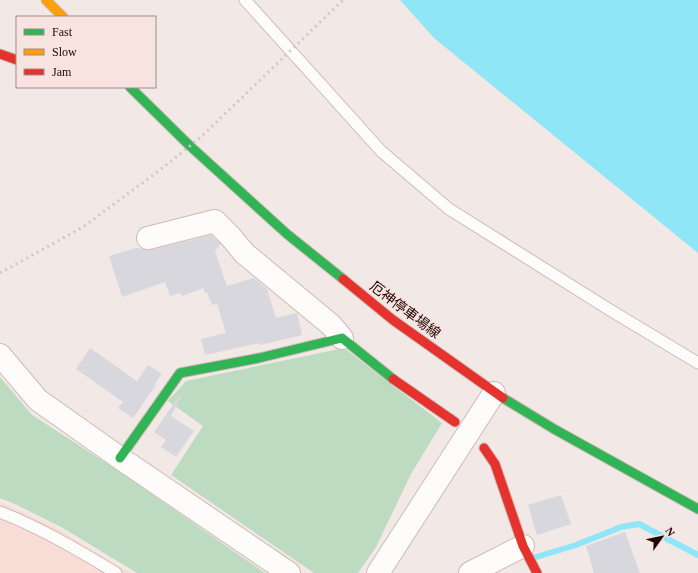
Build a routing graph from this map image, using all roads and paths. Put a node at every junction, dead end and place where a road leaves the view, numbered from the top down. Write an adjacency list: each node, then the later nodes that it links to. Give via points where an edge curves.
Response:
1 (46, 0): 3 (main road)
2 (245, 0): 10 (lane, via 381,151 449,209)
3 (61, 16)
4 (0, 54): 5 (main road)
5 (16, 60)
6 (131, 88): 11 (main road, 厄神停車場線, via 190,146 287,234 393,320)
7 (148, 238): 8 (street, via 215,221 244,253 332,325)
8 (342, 338): 12 (main road, via 391,377); 14 (main road, via 259,358 180,373)
9 (0, 355): 14 (street, via 38,400)
10 (698, 363)
11 (494, 393): 15 (main road, 厄神停車場線); 20 (street)
12 (455, 422)
13 (484, 448): 17 (main road, via 495,464)
14 (120, 458): 19 (street)
15 (698, 509)
16 (0, 512): 18 (lane, via 63,541)
17 (523, 546): 21 (street); 22 (main road)
18 (116, 573)
19 (289, 573)
20 (378, 573)
21 (470, 573)
22 (537, 573)

